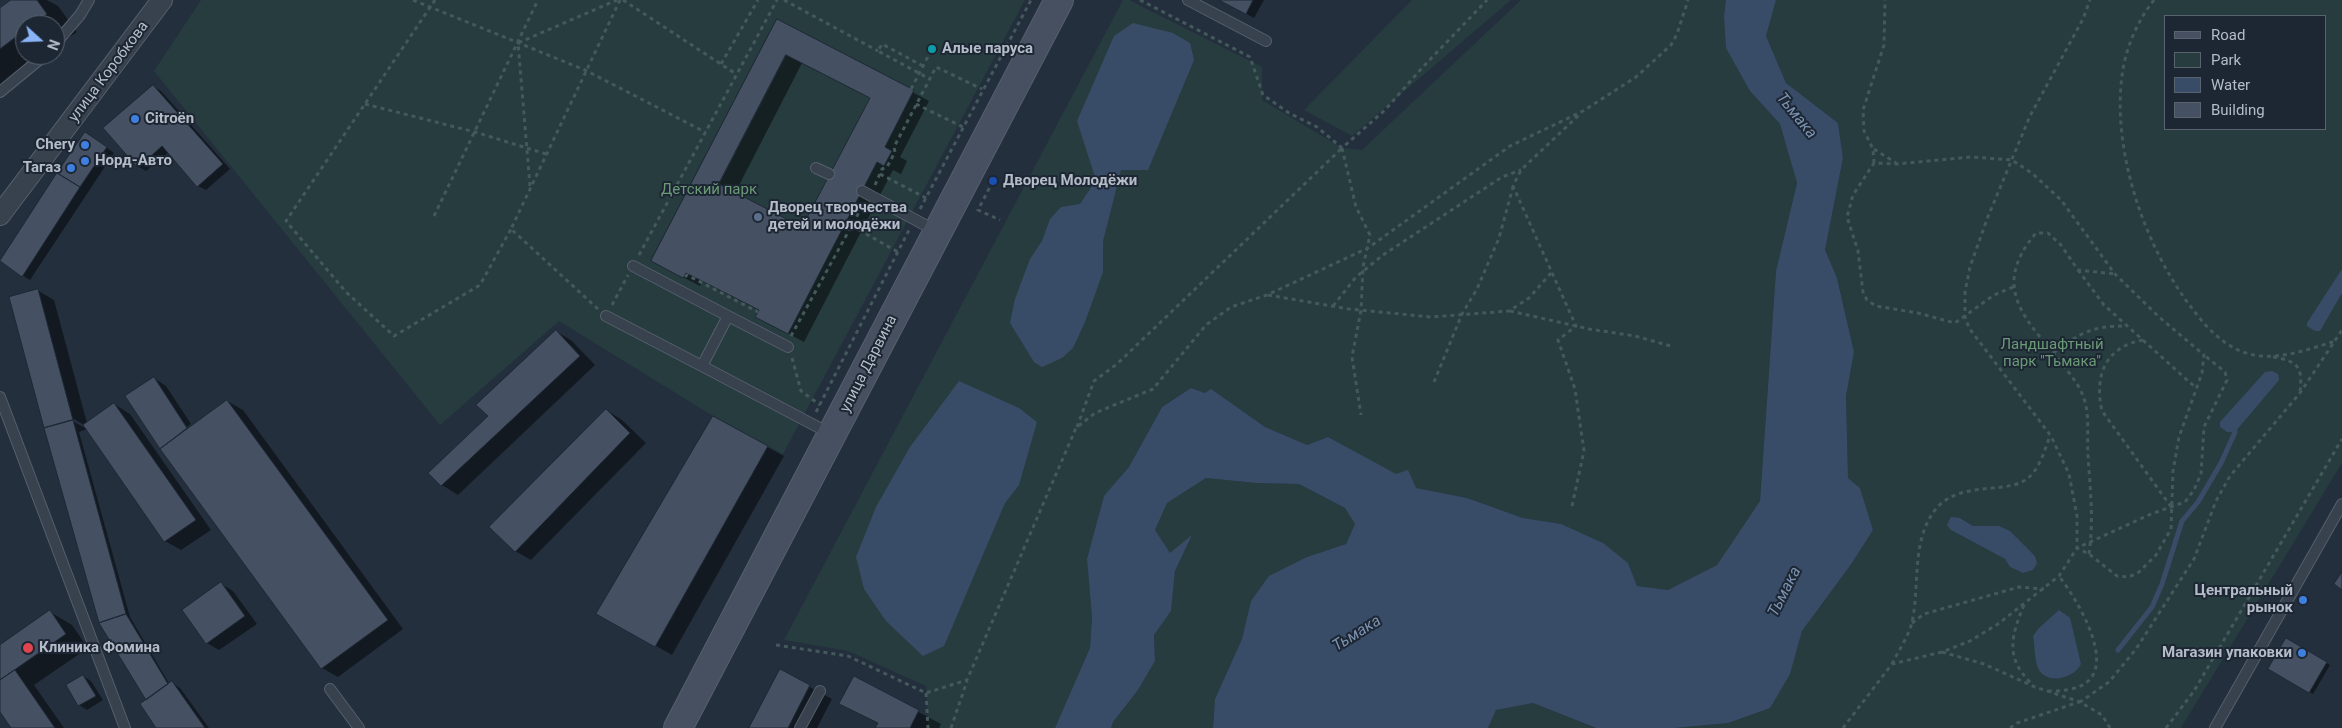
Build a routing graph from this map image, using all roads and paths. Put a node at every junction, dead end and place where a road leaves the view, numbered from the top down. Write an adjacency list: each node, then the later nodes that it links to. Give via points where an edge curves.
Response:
1 (89, 0): 19 (lane)
2 (162, 0): 54 (street, улица Коробкова)
3 (413, 0): 18 (path)
4 (435, 0): 18 (path)
5 (538, 0): 21 (path)
6 (620, 0): 21 (path); 24 (path); 27 (path)
7 (758, 0): 24 (path)
8 (777, 0): 28 (path)
9 (784, 0): 23 (path)
10 (1059, 0): 59 (main road, улица Дарвина)
11 (1140, 0): 39 (path, via 1250,57 1264,95 1316,127)
12 (1188, 0): 20 (lane)
13 (1487, 0): 39 (path, via 1385,110)
14 (1688, 0): 34 (path, via 1678,34 1671,44 1636,77)
15 (1885, 0): 40 (path, via 1884,45 1863,110 1864,131)
16 (2090, 0): 42 (path, via 2083,19 2030,116)
17 (2154, 0): 87 (path, via 2136,28 2122,75 2122,134 2135,195 2158,256 2204,324 2232,347)
18 (430, 7): 21 (path); 32 (path)
19 (65, 32)
20 (1266, 41)
21 (518, 43): 27 (path); 36 (path); 38 (path)
22 (932, 49): 26 (path, bridge)
23 (878, 51): 26 (path, via 882,44); 29 (path)
24 (721, 64): 28 (path)
25 (33, 65): 31 (lane)
26 (923, 66): 30 (path, bridge)
27 (584, 70): 37 (path); 41 (path)
28 (736, 74): 37 (path)
29 (930, 79)
30 (911, 89)
31 (0, 92)
32 (365, 104): 36 (path); 58 (path, via 286,221 346,292 394,336 480,285)
33 (916, 104): 35 (path)
34 (1584, 111): 46 (path); 60 (path, via 1510,146)
35 (963, 127)
36 (475, 132): 38 (path); 55 (path)
37 (706, 132): 62 (path)
38 (527, 148): 41 (path); 51 (path)
39 (1342, 148): 60 (path, via 1356,207 1370,235); 95 (path, via 1117,364 1094,381)
40 (1873, 149): 43 (path); 44 (path)
41 (546, 154): 51 (path)
42 (2012, 160): 44 (path, via 1971,157); 66 (path, via 2061,200); 77 (path, via 1970,267)
43 (1874, 163): 44 (path); 77 (path, via 1852,195 1848,218 1867,300 1876,306 1955,323)
44 (1897, 164)
45 (816, 168): 47 (lane)
46 (1521, 170): 50 (path); 64 (path, via 1502,177)
47 (829, 174)
48 (880, 174): 53 (path)
49 (993, 181): 56 (path, via 978,210)
50 (1513, 186): 65 (path); 74 (path, via 1499,238 1477,289)
51 (530, 188): 58 (path)
52 (862, 192): 59 (lane)
53 (926, 198)
54 (0, 215)
55 (434, 216)
56 (1000, 220)
57 (852, 226): 61 (path)
58 (511, 229): 75 (path)
59 (937, 231): 96 (main road, улица Дарвина)
60 (1368, 248): 64 (path); 69 (path)
61 (898, 252)
62 (633, 266): 75 (path); 76 (lane)
63 (2078, 270): 66 (path); 68 (path, via 2061,245 2048,233 2036,233 2026,244 2017,263); 79 (path, via 2104,305)
64 (1363, 271): 70 (path); 71 (path)
65 (1551, 273): 72 (path, via 1529,298); 78 (path)
66 (2115, 274): 86 (path)
67 (685, 277): 73 (path, via 687,275)
68 (2013, 287): 77 (path, via 1994,295); 85 (path, via 2018,306)
69 (1268, 295): 70 (path); 95 (path, via 1231,307 1206,325 1153,390 1095,413)
70 (1333, 306): 71 (path)
71 (1361, 310): 74 (path, via 1431,317); 94 (path, via 1352,357)
72 (1509, 311): 74 (path); 78 (path)
73 (758, 312)
74 (1462, 314): 89 (path)
75 (606, 316): 88 (lane)
76 (728, 316): 84 (lane); 88 (lane)
77 (1965, 317): 97 (path, via 1976,338)
78 (1576, 326): 83 (path); 100 (path, via 1558,340 1575,389 1584,451)
79 (2127, 326): 81 (path); 85 (path, via 2105,326 2084,332)
80 (2342, 330): 82 (path)
81 (2142, 340): 90 (path); 101 (path, via 2130,342 2112,354 2101,376 2098,394 2102,411)
82 (2336, 341): 87 (path, via 2300,353); 91 (path)
83 (1674, 346)
84 (788, 347): 93 (path, via 801,391)
85 (2053, 353): 102 (path, via 2078,385 2086,406)
86 (2204, 355): 90 (path); 101 (path, via 2225,372 2227,380 2204,427 2201,474 2185,502)
87 (2267, 356): 91 (path, via 2287,359 2295,364 2302,375)
88 (702, 366): 96 (lane)
89 (1434, 382)
90 (2196, 388): 101 (path, via 2178,437)
91 (2300, 393): 118 (path, via 2230,476 2216,501 2194,558 2136,649 2110,682)
92 (0, 397): 119 (lane)
93 (820, 405)
94 (1361, 415)
95 (1076, 428): 112 (path)
96 (832, 434): 121 (main road, улица Дарвина)
97 (2051, 436): 103 (path, via 2069,474 2077,516); 108 (path, via 2032,475 2022,484 1972,489 1954,495 1936,509 1925,530 1919,553)
98 (2342, 439): 128 (path, via 2194,691)
99 (2342, 504): 129 (lane)
100 (1572, 506)
101 (2172, 508): 102 (path, via 2151,514); 104 (path, via 2171,529 2156,555 2139,572 2129,577 2118,576)
102 (2091, 542): 103 (path); 104 (path)
103 (2077, 548): 104 (path); 105 (path)
104 (2089, 554)
105 (2060, 576): 106 (path); 116 (path, via 2088,622 2096,668 2087,680 2072,689)
106 (2044, 589): 107 (path); 108 (path, via 2019,587 1924,614)
107 (2024, 605): 110 (path, via 1970,641); 113 (path, via 2015,626 2014,659 2021,673)
108 (1912, 623): 111 (path)
109 (776, 646): 117 (path, via 848,656)
110 (1942, 652): 111 (path); 113 (path, via 1984,664)
111 (1892, 664): 125 (path)
112 (967, 680): 117 (path); 124 (path)
113 (2035, 687): 116 (path)
114 (330, 689): 120 (lane)
115 (820, 691): 122 (lane)
116 (2048, 691): 118 (path)
117 (926, 693): 123 (path)
118 (2080, 702): 126 (path); 127 (path, via 2102,715)
119 (125, 728)
120 (359, 728)
121 (678, 728)
122 (800, 728)
123 (928, 728)
124 (951, 728)
125 (1843, 728)
126 (2010, 728)
127 (2110, 728)
128 (2166, 728)
129 (2216, 728)

